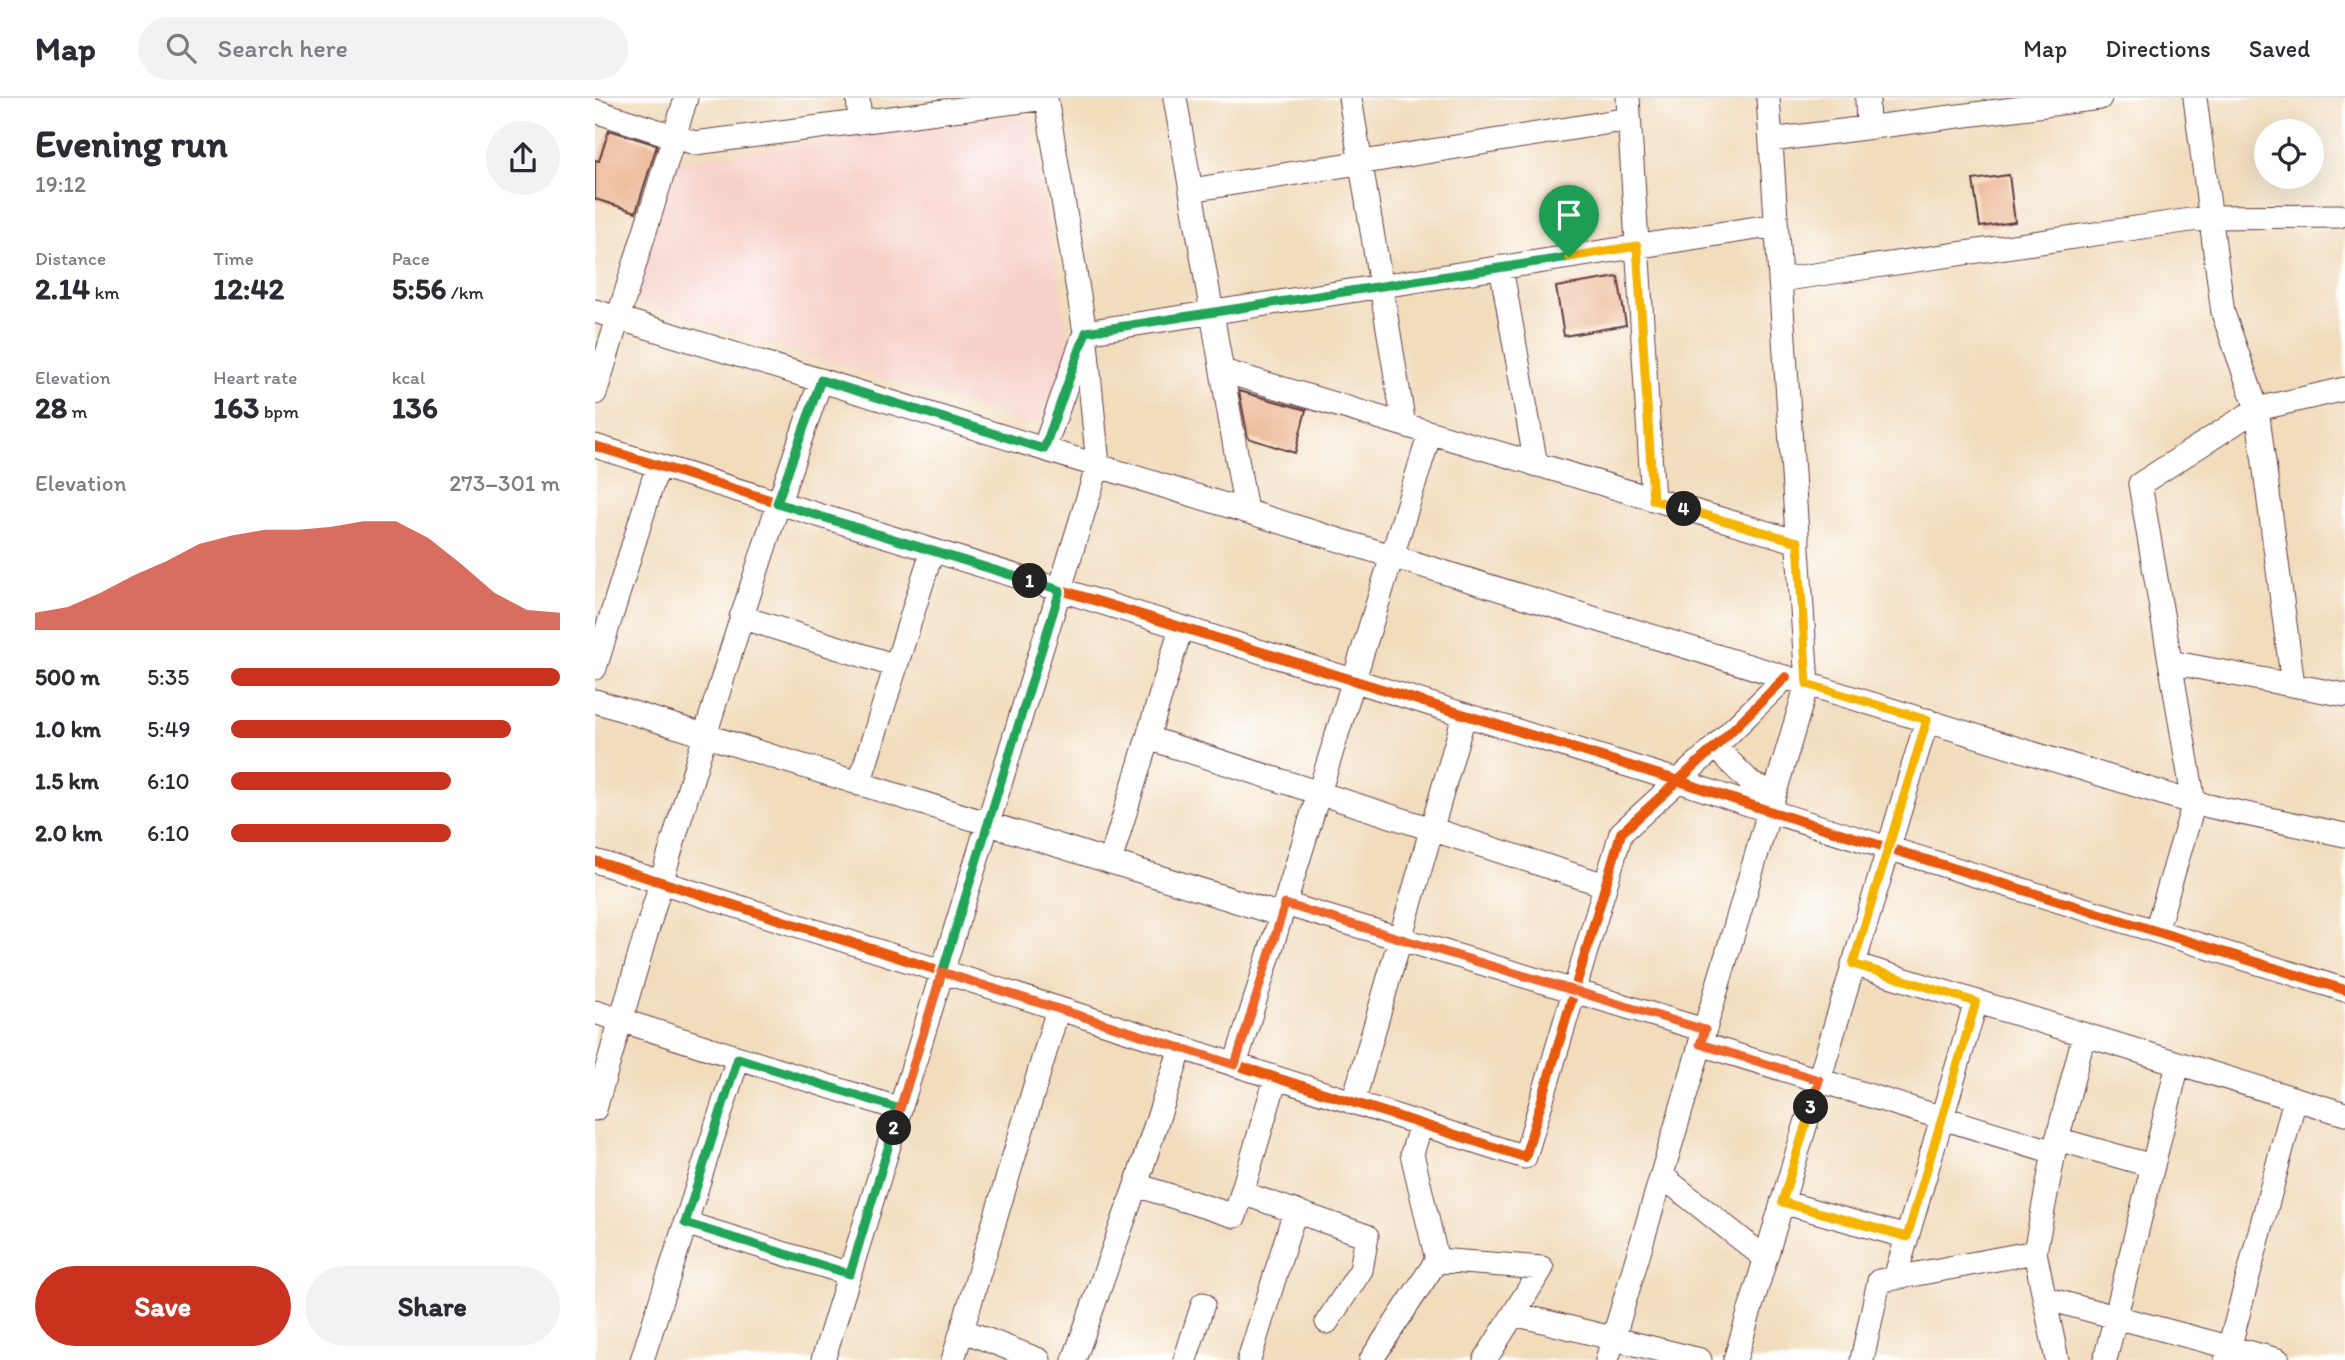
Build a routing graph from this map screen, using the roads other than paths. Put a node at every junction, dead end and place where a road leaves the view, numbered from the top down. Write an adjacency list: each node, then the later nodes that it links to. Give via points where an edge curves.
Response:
1 (686, 98): 16 (street)
2 (858, 98): 14 (street)
3 (1046, 98): 11 (street); 30 (street)
4 (1175, 98): 19 (street)
5 (1350, 98): 18 (street)
6 (1768, 98): 17 (street)
7 (1869, 98): 15 (street)
8 (2100, 98): 10 (street)
9 (2195, 98): 20 (street)
10 (2059, 101): 15 (street)
11 (966, 103): 14 (street)
12 (1629, 109): 18 (street); 23 (street)
13 (595, 111): 16 (street)
14 (860, 122): 16 (street, via 695,143)
15 (1868, 127): 17 (street)
16 (675, 137): 29 (street)
17 (1771, 140): 22 (street)
18 (1361, 163): 19 (street); 26 (street)
19 (1191, 190): 28 (street)
20 (2211, 217): 21 (street); 25 (street); 35 (street, via 2223,313)
21 (2343, 218)
22 (1776, 225): 23 (street); 25 (street)
23 (1637, 246): 24 (street); 43 (street)
24 (1501, 267): 26 (street); 41 (street)
25 (1780, 280): 46 (street)
26 (1381, 286): 28 (street); 36 (street)
27 (595, 311): 29 (street)
28 (1213, 312): 30 (street); 31 (street)
29 (618, 318): 32 (street); 34 (street)
30 (1086, 332): 39 (street); 40 (street)
31 (1223, 371): 36 (street); 45 (street)
32 (821, 380): 39 (street); 44 (street)
33 (2345, 389): 35 (street)
34 (595, 393)
35 (2257, 409): 52 (street, via 2140,484); 57 (street)
36 (1403, 425): 37 (street)
37 (1430, 433): 41 (street); 48 (street)
38 (595, 446): 42 (street)
39 (1044, 449): 40 (street)
40 (1098, 465): 45 (street); 49 (street)
41 (1536, 465): 43 (street)
42 (658, 466): 44 (street); 54 (street)
43 (1653, 500): 46 (street)
44 (777, 503): 47 (street); 50 (street)
45 (1247, 511): 48 (street)
46 (1798, 542): 55 (street)
47 (932, 551): 49 (street); 53 (street)
48 (1392, 556): 55 (street); 56 (street)
49 (1060, 590): 51 (street); 70 (street)
50 (741, 617): 53 (street); 62 (street)
51 (1181, 628): 56 (street); 63 (street)
52 (2170, 662): 57 (street); 69 (street)
53 (896, 666): 66 (street)
54 (595, 668)
55 (1796, 680): 61 (street); 64 (street); 68 (street)
56 (1353, 682): 60 (street); 67 (street)
57 (2293, 685): 58 (street)
58 (2345, 695)
59 (595, 701): 62 (street)
60 (1464, 716): 65 (street); 71 (street)
61 (1927, 720): 69 (street); 73 (street)
62 (704, 735): 66 (street); 76 (street)
63 (1148, 738): 67 (street); 75 (street)
64 (1715, 747): 65 (street); 68 (street)
65 (1677, 780): 68 (street); 77 (street, via 1621,833)
66 (859, 784): 70 (street)
67 (1319, 793): 71 (street); 78 (street)
68 (1772, 802): 73 (street); 90 (street)
69 (2194, 803): 72 (street); 79 (street)
70 (988, 824): 75 (street); 82 (street)
71 (1431, 829): 77 (street); 80 (street)
72 (2345, 835)
73 (1888, 848): 79 (street); 81 (street)
74 (595, 861): 76 (street)
75 (1110, 862): 78 (street)
76 (661, 882): 82 (street); 88 (street)
77 (1605, 885): 84 (street)
78 (1283, 910): 80 (street); 94 (street)
79 (2155, 931): 83 (street)
80 (1400, 939): 84 (street); 98 (street)
81 (1853, 964): 85 (street); 96 (street)
82 (942, 972): 86 (street); 100 (street)
83 (2345, 990)
84 (1574, 991): 90 (street); 103 (street, via 1525,1157)
85 (1976, 1002): 89 (street); 102 (street)
86 (1058, 1009): 91 (street); 123 (street)
87 (595, 1012): 88 (street)
88 (621, 1021): 92 (street); 99 (street)
89 (2084, 1035): 93 (street); 104 (street)
90 (1702, 1037): 96 (street); 106 (street)
91 (1181, 1048): 94 (street); 107 (street)
92 (738, 1058): 100 (street); 111 (street)
93 (2178, 1063): 97 (street); 105 (street)
94 (1235, 1065): 95 (street)
95 (1276, 1078): 98 (street); 108 (street)
96 (1819, 1080): 102 (street); 109 (street)
97 (2295, 1099): 101 (street); 125 (street)
98 (1353, 1102): 103 (street)
99 (595, 1109)
100 (900, 1109): 116 (street)
101 (2345, 1114)
102 (1942, 1118): 104 (street); 112 (street)
103 (1421, 1124): 115 (street, via 1412,1154)
104 (2056, 1145): 105 (street); 113 (street)
105 (2153, 1166): 121 (street)
106 (1662, 1177): 114 (street); 124 (street)
107 (1136, 1185): 108 (street, via 1235,1216); 130 (street)
108 (1242, 1193): 110 (street)
109 (1782, 1202): 112 (street); 114 (street)
110 (1295, 1211): 122 (street, via 1367,1236 1361,1270); 132 (street)
111 (685, 1223): 116 (street); 126 (street)
112 (1907, 1237): 117 (street)
113 (2035, 1252): 117 (street); 118 (street)
114 (1765, 1258): 136 (street)
115 (1437, 1260): 120 (street, via 1542,1268); 133 (street)
116 (850, 1274): 127 (street)
117 (1895, 1278): 137 (street, via 1879,1281)
118 (2044, 1298): 121 (street); 138 (street)
119 (1203, 1304): 131 (street)
120 (1514, 1314): 124 (street); 134 (street)
121 (2116, 1317): 125 (street); 139 (street)
122 (1327, 1322)
123 (962, 1330): 128 (street); 129 (street)
124 (1610, 1349): 135 (street)
125 (2228, 1354): 140 (street)
126 (642, 1360)
127 (823, 1360)
128 (953, 1360)
129 (1039, 1360)
130 (1075, 1360)
131 (1185, 1360)
132 (1249, 1360)
133 (1371, 1360)
134 (1485, 1360)
135 (1700, 1360)
136 (1735, 1360)
137 (1862, 1360)
138 (2056, 1360)
139 (2105, 1360)
140 (2278, 1360)

